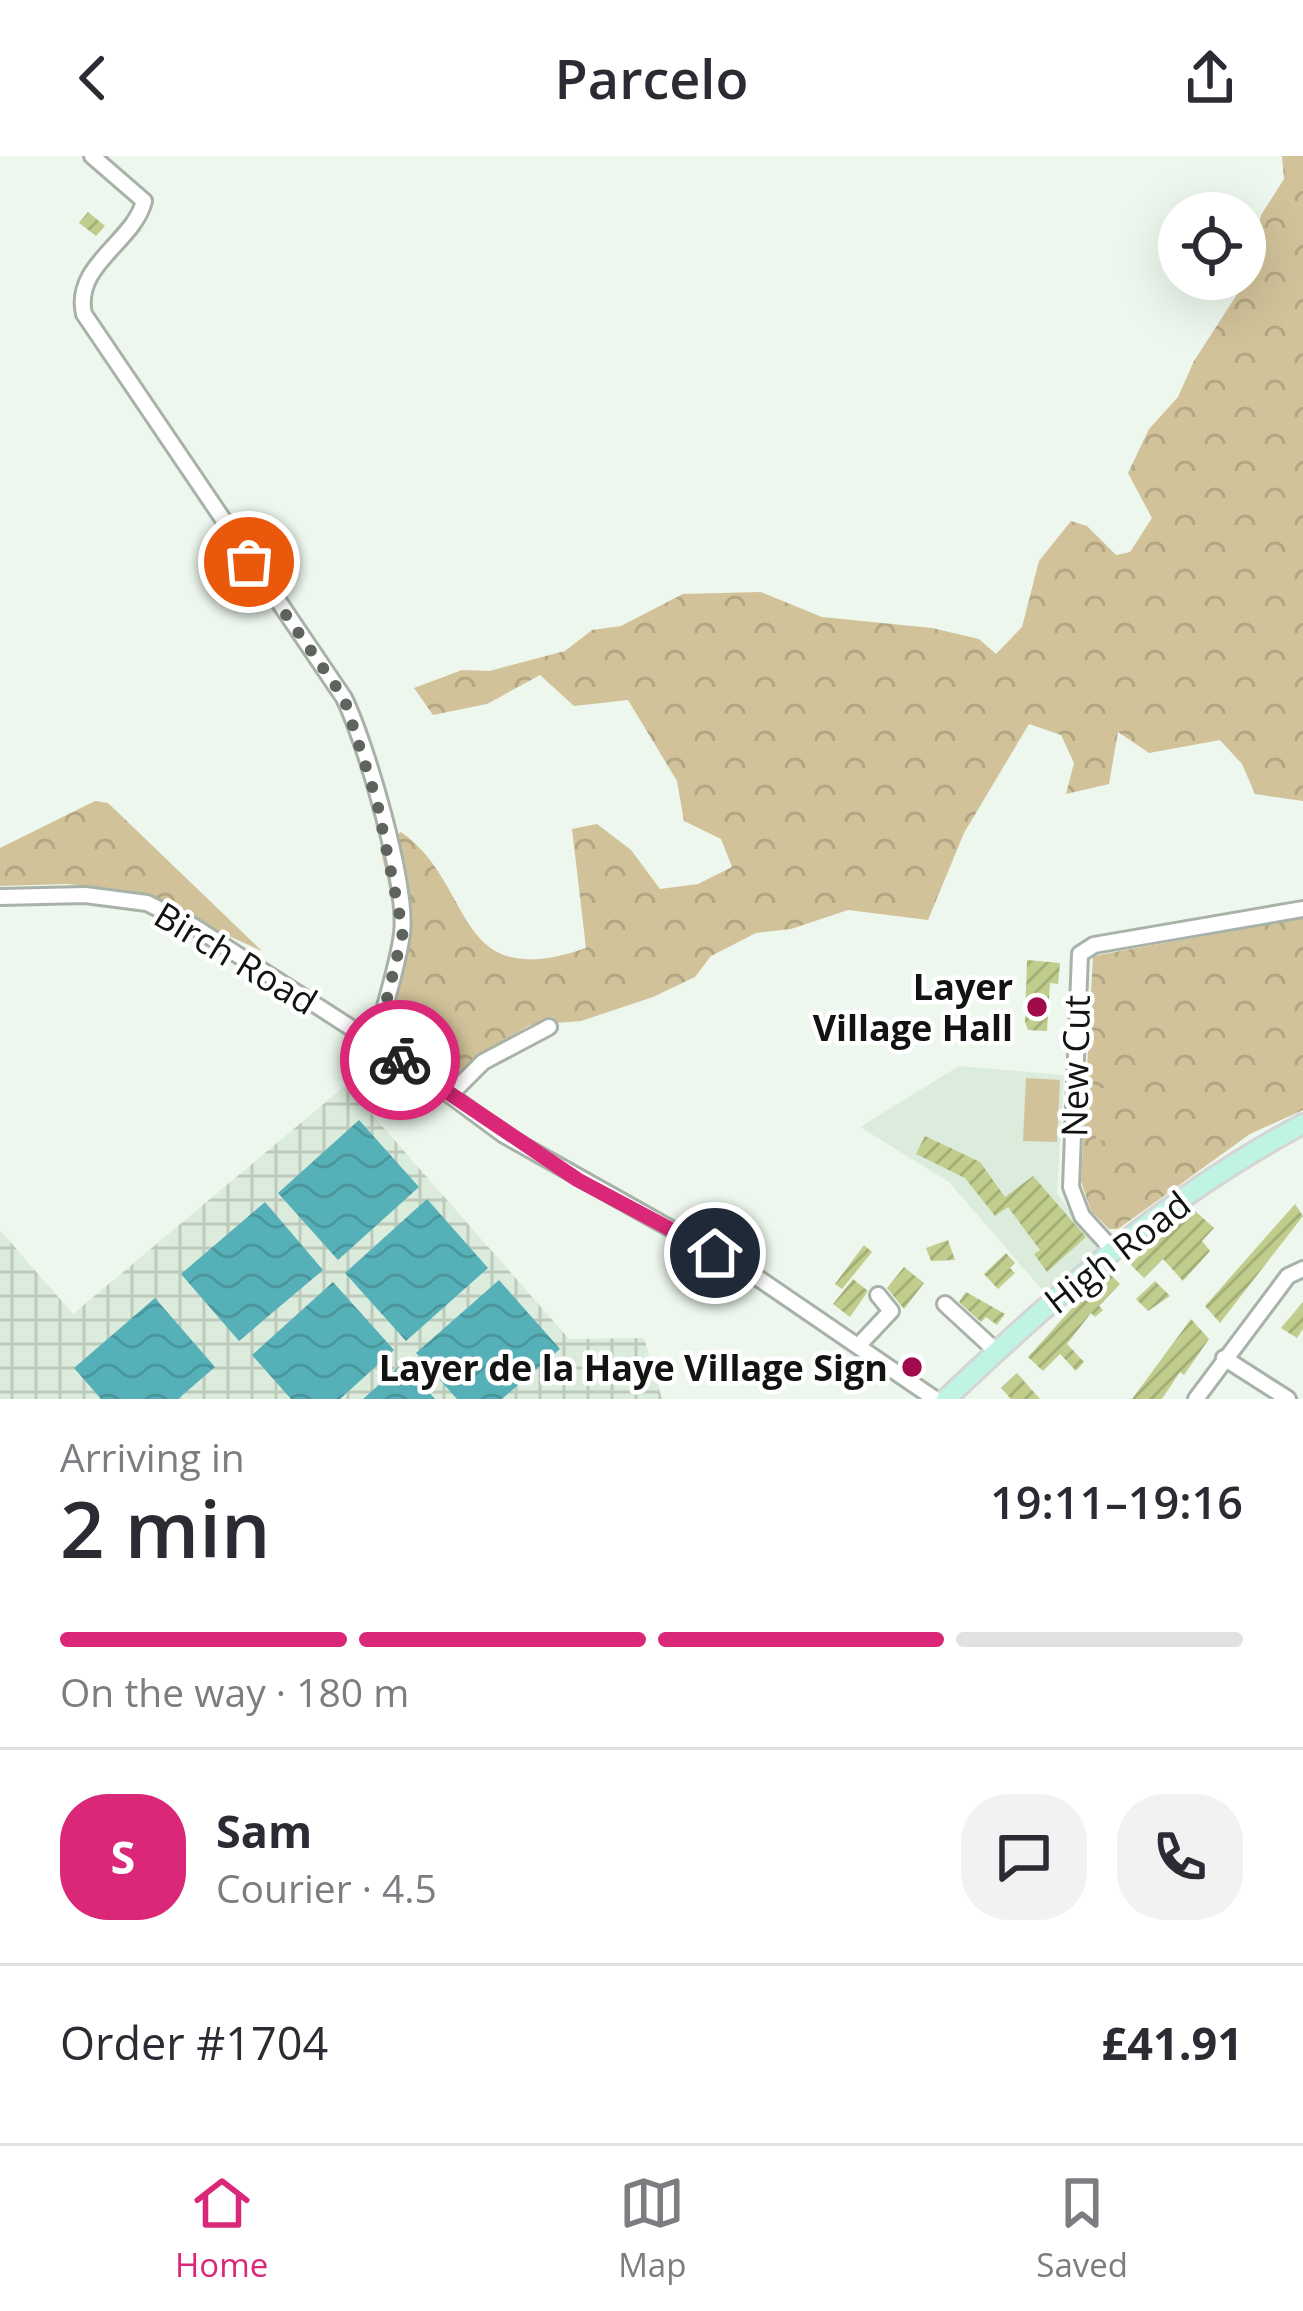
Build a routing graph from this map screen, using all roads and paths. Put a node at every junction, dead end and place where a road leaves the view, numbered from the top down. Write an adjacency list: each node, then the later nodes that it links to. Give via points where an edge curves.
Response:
1 (92, 156): 5 (street, via 144,201 90,276 84,314 344,698 360,737 403,932)
2 (0, 897): 5 (street, Birch Road, via 147,903 236,950)
3 (1303, 909): 8 (street, New Cut, via 1094,945 1080,954 1071,1187 1082,1216)
4 (550, 1027): 6 (street, via 483,1062)
5 (376, 1044): 6 (street, Birch Road)
6 (450, 1095): 12 (street, Birch Road)
7 (1303, 1124): 8 (main road, High Road)
8 (1112, 1249): 13 (main road, High Road)
9 (1303, 1269): 14 (street, via 1288,1276)
10 (878, 1294): 12 (street, via 891,1311)
11 (945, 1304): 13 (street)
12 (859, 1346): 15 (street, Birch Road)
13 (996, 1351): 16 (main road, High Road)
14 (1224, 1358): 17 (street); 18 (street)
15 (935, 1399)
16 (946, 1399)
17 (1196, 1399)
18 (1288, 1399)

